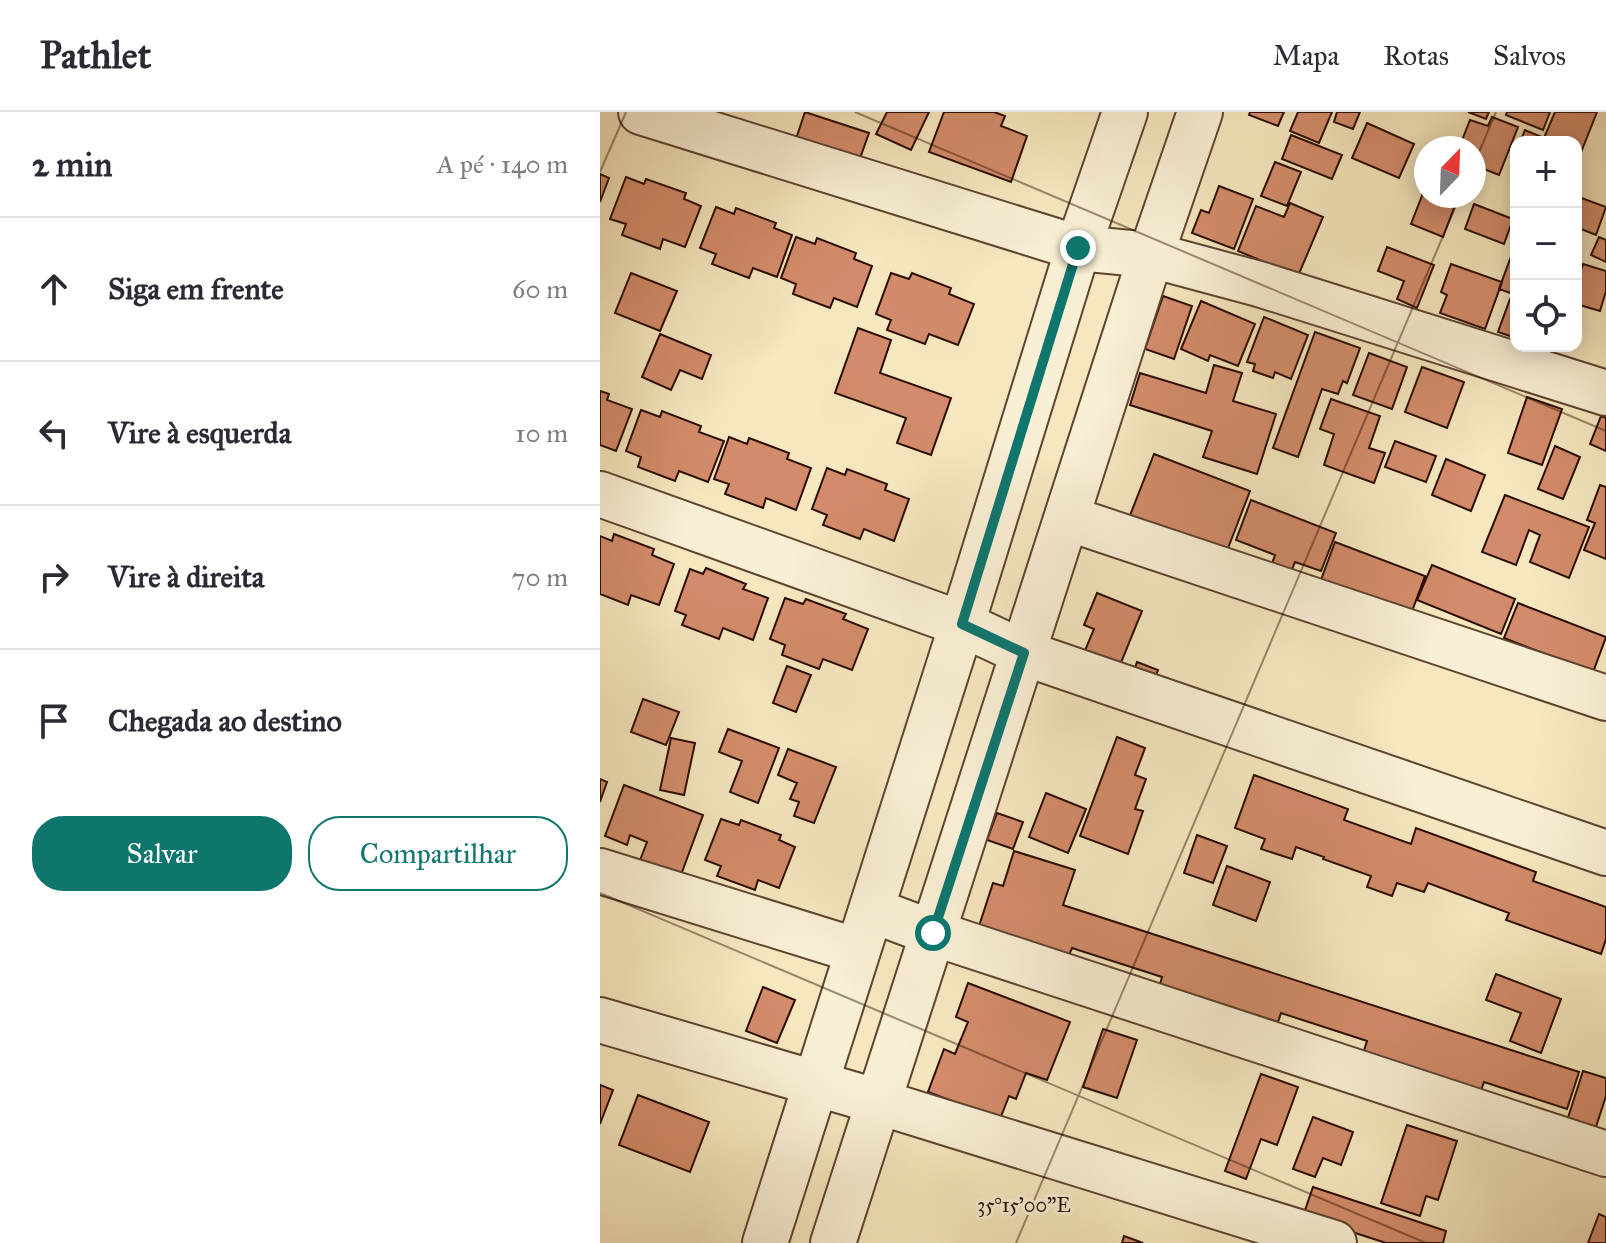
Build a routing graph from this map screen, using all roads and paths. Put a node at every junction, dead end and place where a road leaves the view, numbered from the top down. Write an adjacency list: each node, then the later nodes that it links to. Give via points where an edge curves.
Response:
1 (641, 112): 4 (street)
2 (1125, 112): 4 (street)
3 (1200, 112): 5 (street)
4 (1078, 248): 5 (street); 9 (street)
5 (1151, 255): 6 (street); 8 (street)
6 (1606, 393)
7 (600, 494): 9 (street)
8 (1067, 518): 10 (street); 11 (street)
9 (962, 624): 10 (street); 14 (street)
10 (1024, 653): 12 (street); 15 (street)
11 (1606, 698)
12 (1606, 853)
13 (600, 871): 16 (street)
14 (872, 910): 15 (street); 16 (street)
15 (933, 933): 19 (street); 20 (street)
16 (858, 951): 18 (street)
17 (600, 1020): 18 (street)
18 (816, 1084): 19 (street); 21 (street)
19 (879, 1102): 22 (street); 23 (street)
20 (1606, 1154)
21 (765, 1243)
22 (833, 1243)
23 (1334, 1243)

